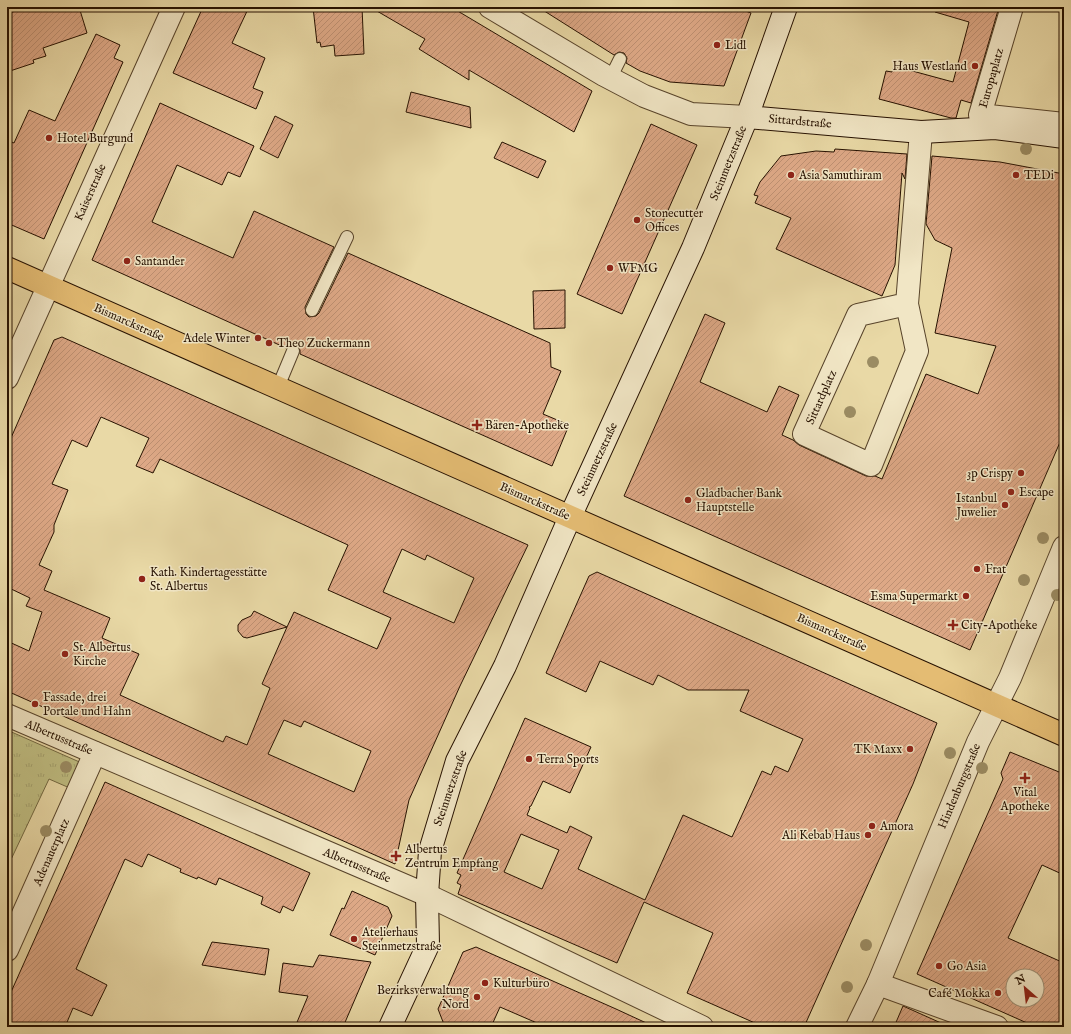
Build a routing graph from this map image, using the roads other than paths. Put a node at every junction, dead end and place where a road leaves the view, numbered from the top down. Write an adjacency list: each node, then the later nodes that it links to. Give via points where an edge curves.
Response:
1 (174, 7): 13 (street, Kaiserstraße)
2 (490, 7): 6 (street, Sittardstraße)
3 (786, 7): 7 (street, Steinmetzstraße)
4 (1012, 7): 8 (street, Europaplatz, via 980,115)
5 (620, 59): 6 (lane)
6 (610, 79): 7 (street, Sittardstraße, via 644,96 691,114)
7 (747, 117): 9 (street, Sittardstraße); 19 (street, Steinmetzstraße, via 693,248)
8 (1064, 124)
9 (921, 132): 10 (street, Sittardstraße, via 995,128); 14 (street, Sittardplatz)
10 (1064, 137)
11 (347, 237): 15 (lane)
12 (7, 268): 13 (main road, Bismarckstraße)
13 (48, 286): 17 (street, Kaiserstraße); 18 (main road, Bismarckstraße)
14 (907, 304): 14 (street, Sittardplatz, via 917,351 871,464 804,434 858,315)
15 (312, 310)
16 (293, 351): 18 (lane)
17 (7, 378)
18 (278, 387): 19 (main road, Bismarckstraße)
19 (570, 517): 21 (main road, Bismarckstraße); 25 (street, Steinmetzstraße, via 505,666 457,761 430,851)
20 (1064, 547): 21 (street, Hindenburgstraße)
21 (997, 705): 23 (main road, Bismarckstraße); 27 (street, Hindenburgstraße, via 978,742)
22 (7, 715): 24 (street, Albertusstraße)
23 (1064, 734)
24 (95, 753): 25 (street, Albertusstraße); 26 (street, Adenauerplatz)
25 (427, 895): 28 (street, Albertusstraße); 30 (street, Steinmetzstraße, via 428,945)
26 (7, 950)
27 (878, 984): 29 (street); 31 (street, Hindenburgstraße)
28 (700, 1026)
29 (994, 1026)
30 (390, 1027)
31 (857, 1027)

